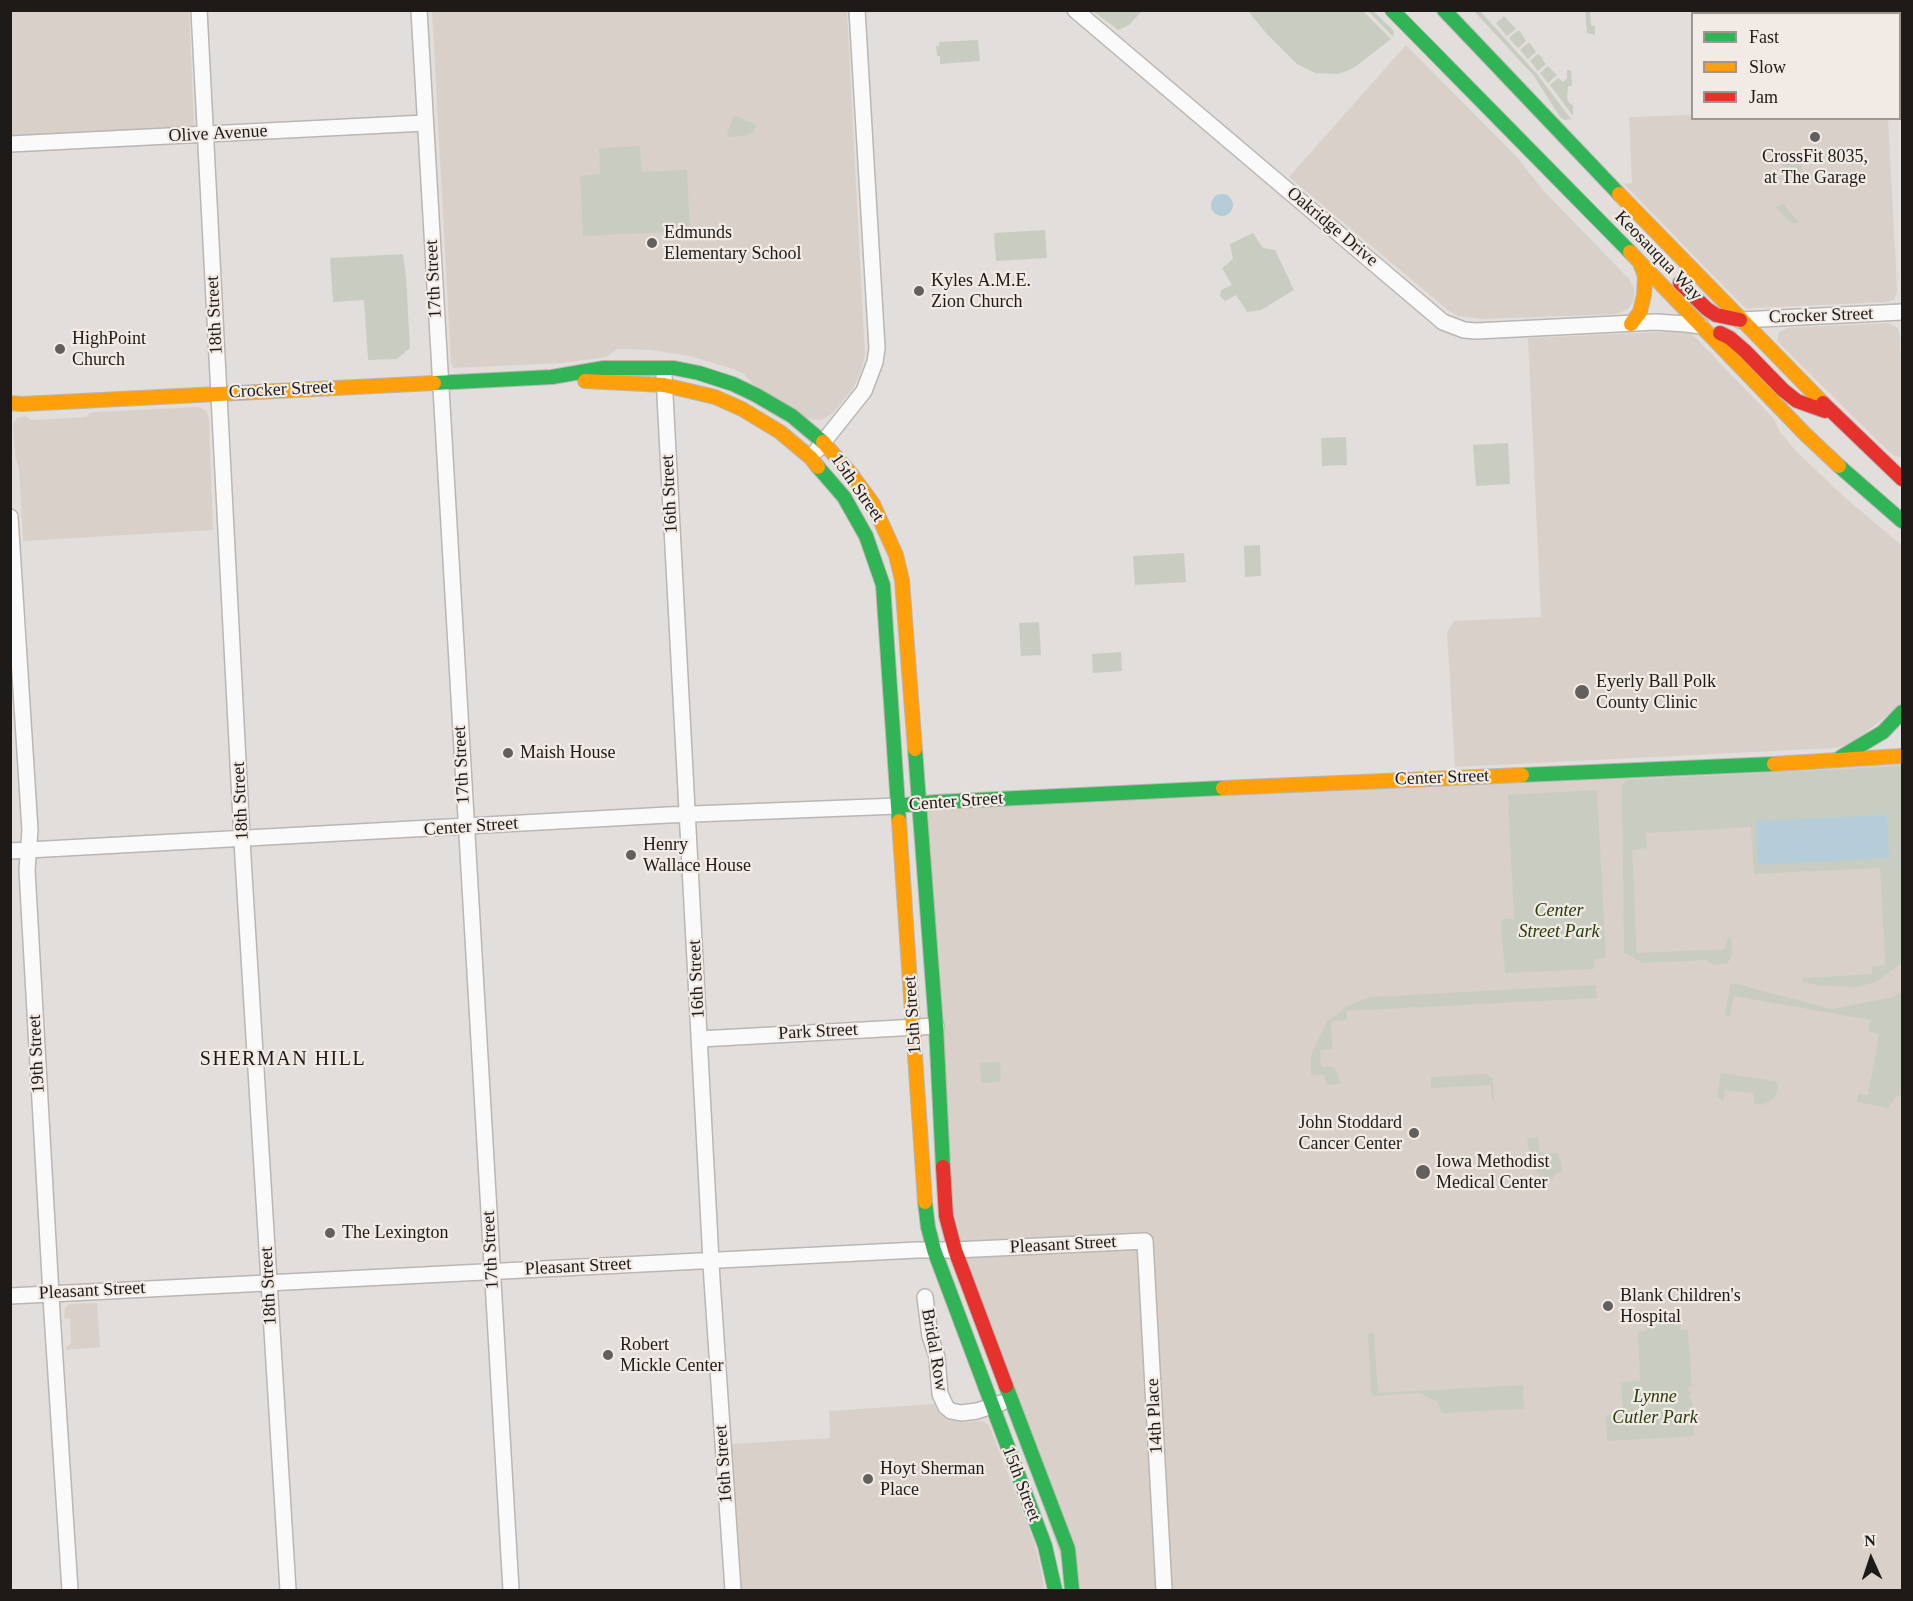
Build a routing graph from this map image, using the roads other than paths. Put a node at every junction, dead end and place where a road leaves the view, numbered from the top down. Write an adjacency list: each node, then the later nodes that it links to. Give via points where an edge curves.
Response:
1 (200, 10): 10 (street, 18th Street)
2 (419, 10): 9 (street, 17th Street)
3 (857, 10): 24 (street, 15th Street, via 877,348 864,391)
4 (1075, 10): 15 (street, Oakridge Drive, via 1443,322 1476,331)
5 (1392, 10): 12 (street, Keosauqua Way)
6 (1444, 10): 14 (street, Keosauqua Way)
7 (1901, 81): 8 (street)
8 (1902, 100)
9 (425, 123): 10 (street, Olive Avenue); 19 (street, 17th Street)
10 (205, 134): 11 (street, Olive Avenue); 21 (street, 18th Street)
11 (10, 144)
12 (1640, 262): 14 (street, via 1670,275 1716,315); 15 (street, via 1644,296 1640,312); 16 (street, Keosauqua Way)
13 (1902, 312): 14 (street, Crocker Street)
14 (1740, 320): 23 (street, Keosauqua Way)
15 (1631, 324): 16 (street, Oakridge Drive)
16 (1701, 326): 23 (street, via 1730,338 1797,401); 28 (street, Keosauqua Way, via 1836,464)
17 (664, 368): 18 (street, Crocker Street, via 604,368); 20 (street, 16th Street); 24 (street, Crocker Street, via 699,373 733,384 792,416)
18 (552, 377): 19 (street, Crocker Street); 20 (street, Crocker Street)
19 (440, 382): 21 (street, Crocker Street); 36 (street, 17th Street)
20 (664, 385): 25 (street, Crocker Street, via 715,397 742,409 780,432); 35 (street, 16th Street)
21 (219, 393): 22 (street, Crocker Street); 37 (street, 18th Street)
22 (10, 403)
23 (1832, 413): 26 (street, Keosauqua Way)
24 (823, 442): 25 (street, 15th Street); 33 (street, 15th Street, via 873,504 896,555 902,580)
25 (811, 458): 34 (street, 15th Street, via 856,516 883,585)
26 (1902, 479)
27 (10, 517): 29 (street, 19th Street)
28 (1902, 521)
29 (16, 675): 38 (street, 19th Street)
30 (1902, 712): 32 (street, via 1883,732)
31 (1902, 756): 32 (street, Center Street)
32 (1836, 760): 33 (street, Center Street)
33 (919, 804): 34 (street, Center Street); 40 (street, 15th Street)
34 (898, 806): 35 (street, Center Street); 41 (street, 15th Street)
35 (688, 815): 36 (street, Center Street); 42 (street, 16th Street)
36 (466, 827): 37 (street, Center Street); 47 (street, 17th Street)
37 (243, 840): 38 (street, Center Street); 48 (street, 18th Street)
38 (29, 850): 39 (street, Center Street); 49 (street, 19th Street)
39 (10, 851)
40 (936, 1026): 41 (street, Park Street); 45 (street, 15th Street, via 946,1216)
41 (913, 1027): 42 (street, Park Street); 44 (street, 15th Street, via 925,1199)
42 (700, 1039): 46 (street, 16th Street)
43 (1145, 1241): 45 (street, Pleasant Street); 60 (street, 14th Place)
44 (934, 1250): 45 (street, Pleasant Street); 46 (street, Pleasant Street); 53 (street, 15th Street)
45 (955, 1250): 52 (street, 15th Street)
46 (712, 1261): 47 (street, Pleasant Street); 57 (street, 16th Street)
47 (492, 1271): 48 (street, Pleasant Street); 56 (street, 17th Street)
48 (268, 1282): 49 (street, Pleasant Street); 55 (street, 18th Street)
49 (51, 1293): 50 (street, Pleasant Street); 54 (street, 19th Street)
50 (10, 1296)
51 (925, 1297): 53 (street, Bridal Row, via 942,1400 951,1411 961,1413)
52 (1010, 1399): 53 (street, Bridal Row); 59 (street, 15th Street, via 1068,1550)
53 (992, 1406): 58 (street, 15th Street, via 1045,1546)
54 (70, 1590)
55 (288, 1590)
56 (511, 1590)
57 (733, 1590)
58 (1055, 1590)
59 (1072, 1590)
60 (1164, 1590)

